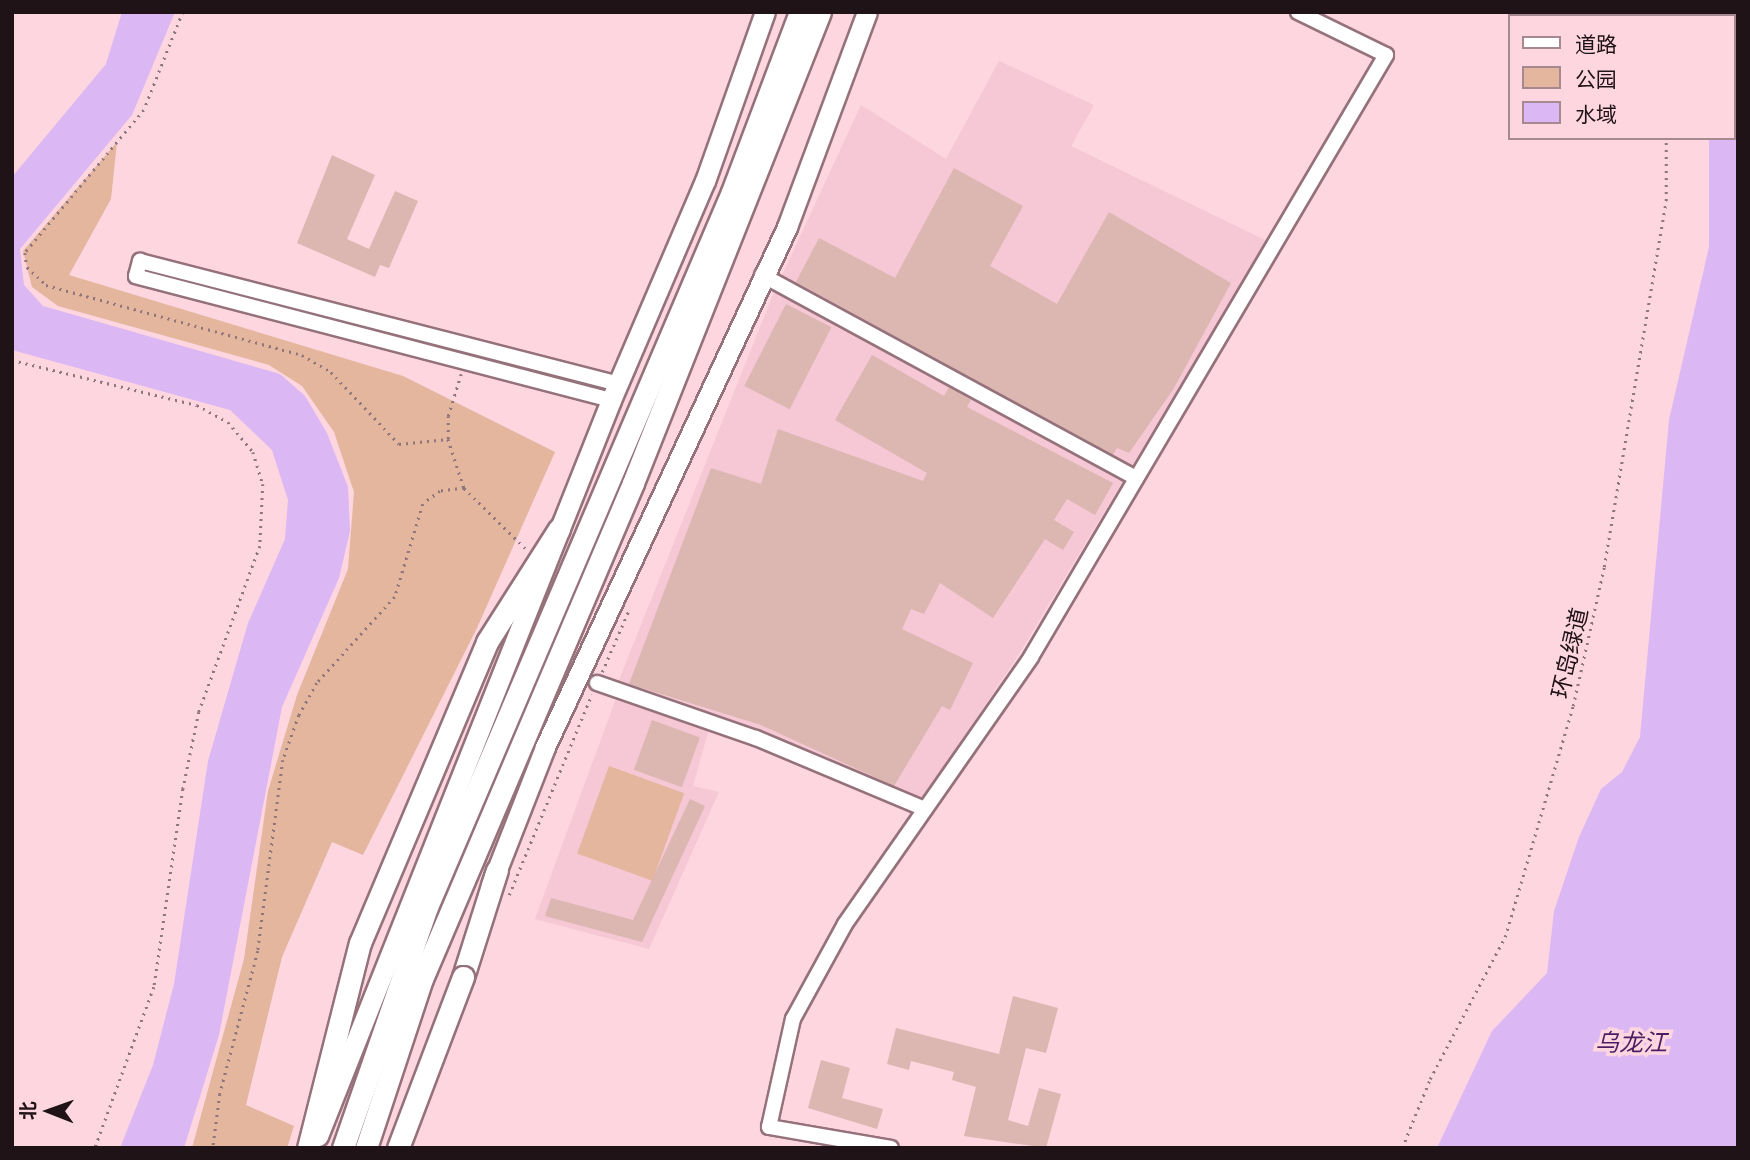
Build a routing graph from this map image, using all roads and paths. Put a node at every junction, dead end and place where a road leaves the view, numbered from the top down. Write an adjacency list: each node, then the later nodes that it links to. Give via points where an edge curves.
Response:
1 (183, 12): 12 (path, via 144,110 25,253 27,267 46,285 302,355 331,372 399,444)
2 (765, 12): 11 (main road, via 705,181)
3 (800, 12): 26 (highway, via 737,180 427,906)
4 (820, 12): 27 (highway, via 633,483 422,979)
5 (867, 12): 8 (main road, via 811,167)
6 (1298, 12): 13 (street, via 1386,55)
7 (1665, 140): 31 (path, 环岛绿道, via 1666,201 1604,567 1573,706 1505,937 1430,1079)
8 (762, 275): 13 (street); 20 (main road, via 545,747)
9 (12, 360): 22 (path, via 197,405 236,432 253,452 263,484 260,546 194,738 154,987)
10 (466, 361): 11 (street); 11 (street, via 136,276 140,261); 12 (path, via 450,404)
11 (614, 392): 15 (main road)
12 (448, 439): 14 (path)
13 (1134, 477): 19 (street, via 1031,657)
14 (464, 488): 16 (path); 23 (path, via 440,491 423,504 395,597 317,683 299,715 283,760 258,951 220,1094)
15 (559, 529): 24 (highway, via 487,642 410,834 360,943); 25 (main road)
16 (526, 549)
17 (631, 606): 18 (path)
18 (597, 682): 19 (street, via 756,738); 21 (path)
19 (925, 809): 30 (street, via 845,923 793,1019 769,1127)
20 (497, 870): 28 (main road); 29 (highway, bridge, via 463,976)
21 (508, 899)
22 (95, 1148)
23 (213, 1148)
24 (307, 1148)
25 (313, 1148)
26 (343, 1148)
27 (366, 1148)
28 (391, 1148)
29 (398, 1148)
30 (891, 1148)
31 (1402, 1148)

